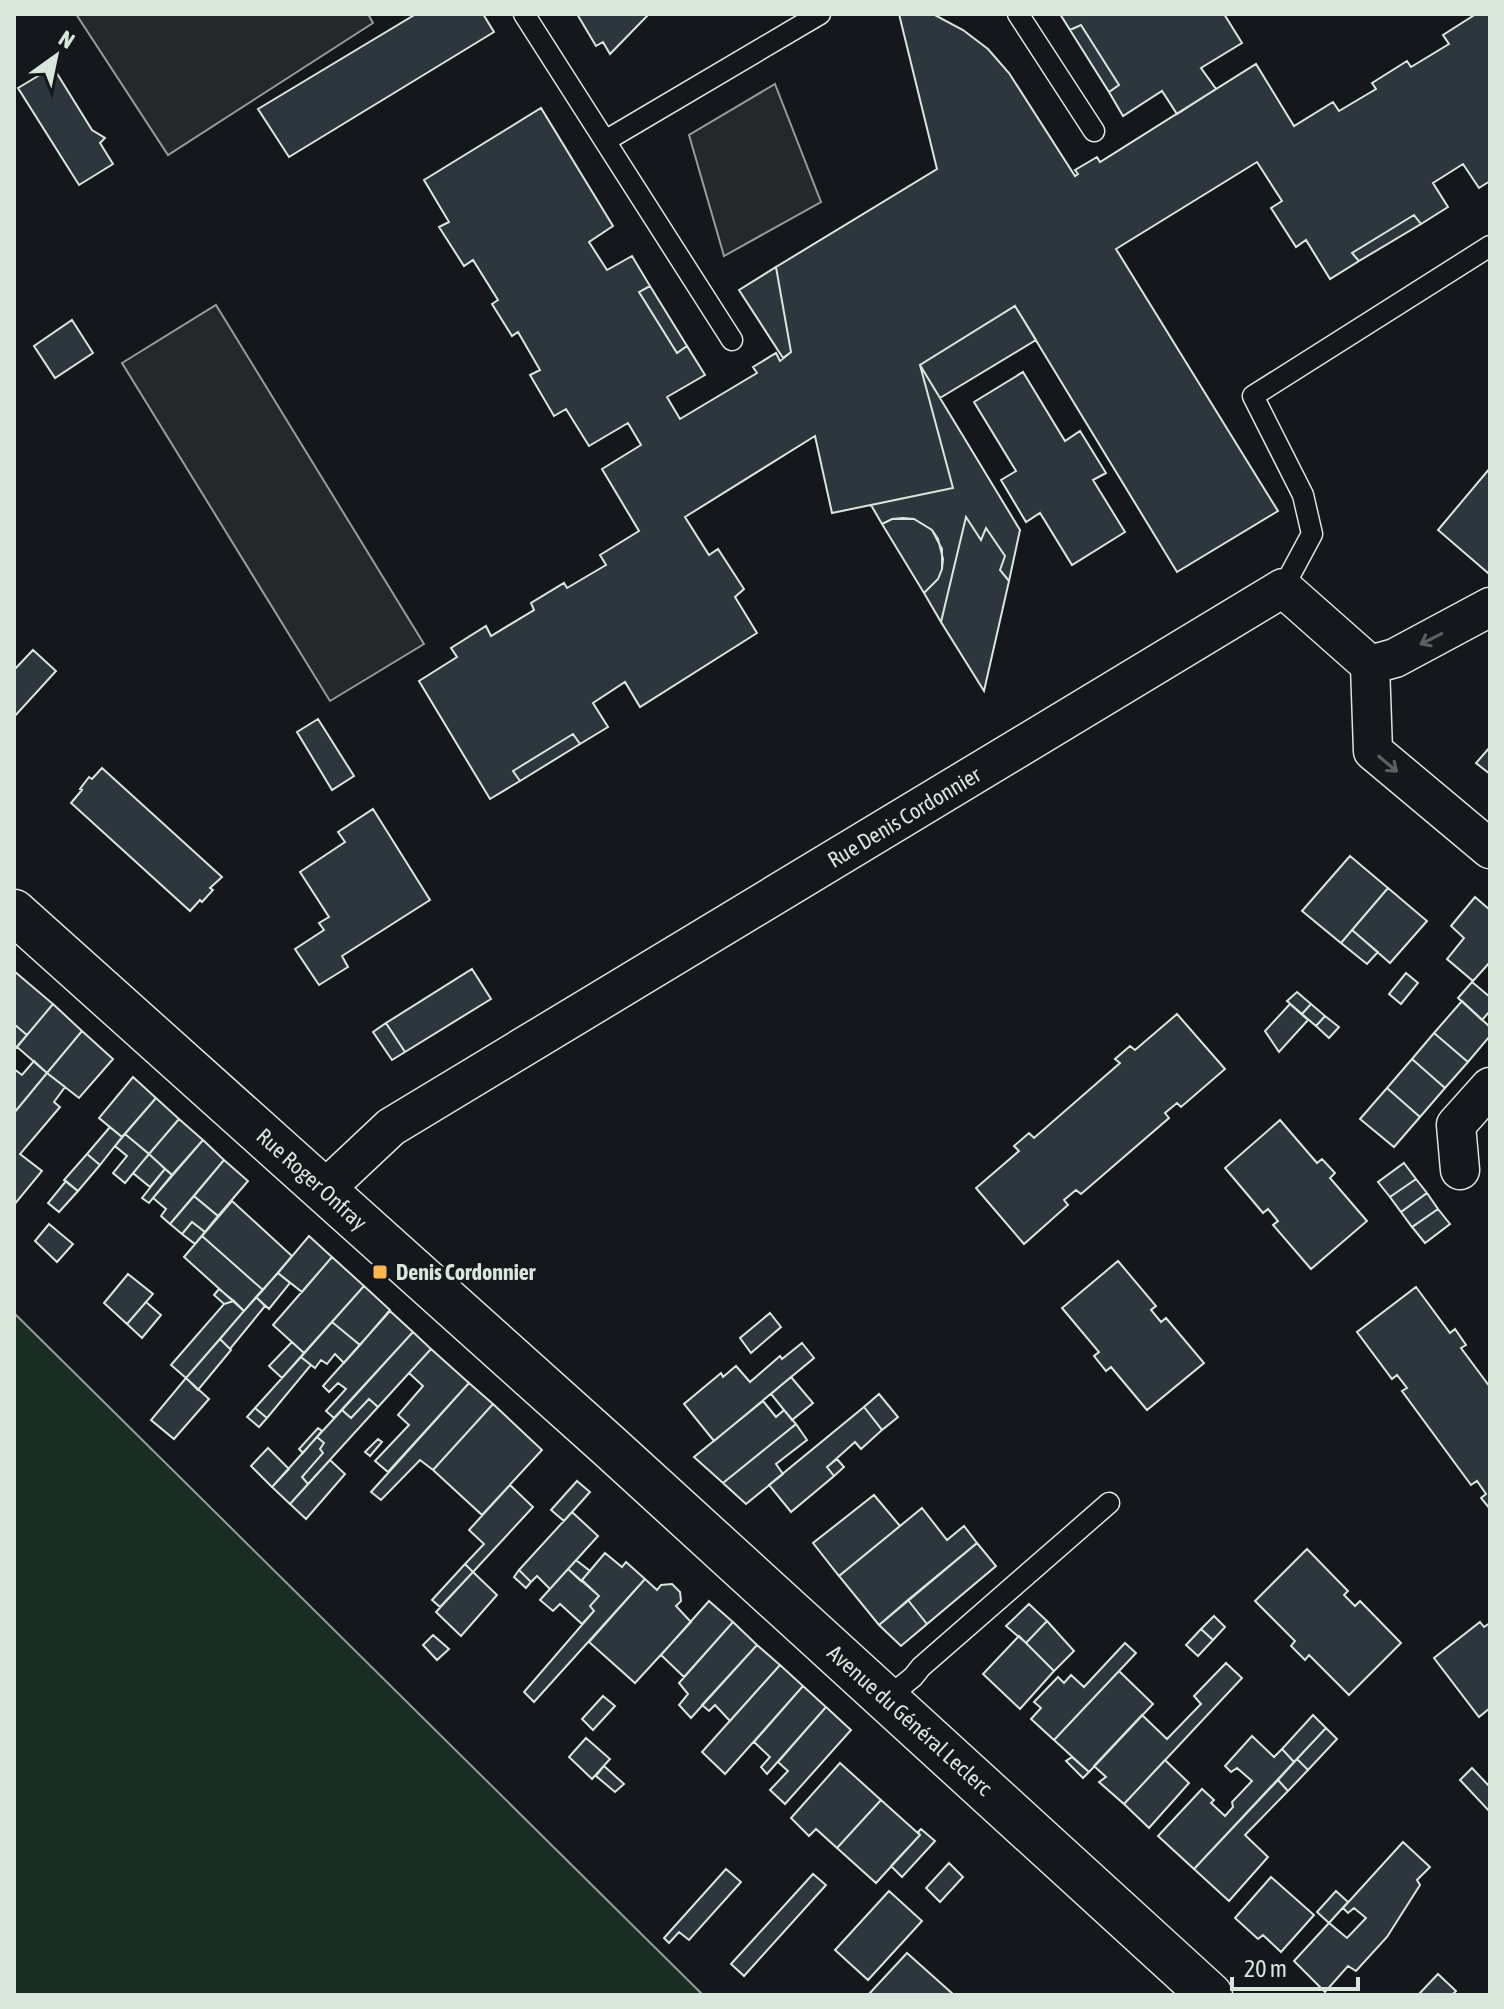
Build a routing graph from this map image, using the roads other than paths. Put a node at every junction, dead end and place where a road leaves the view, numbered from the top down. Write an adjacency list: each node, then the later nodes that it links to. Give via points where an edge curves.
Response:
1 (524, 14): 5 (lane)
2 (820, 14): 5 (lane)
3 (1018, 14): 4 (lane)
4 (1094, 131)
5 (605, 141): 7 (lane)
6 (1490, 246): 8 (lane, via 1253,396 1303,495 1312,534)
7 (732, 340)
8 (1283, 588): 10 (street); 15 (street, Rue Denis Cordonnier, via 391,1127)
9 (1490, 607): 10 (street, one-way to 10, via 1395,658)
10 (1370, 665): 11 (street, one-way to 11, via 1373,751)
11 (1490, 849)
12 (14, 912): 15 (main road, Rue Roger Onfray)
13 (1490, 1087): 14 (street, via 1456,1125)
14 (1460, 1170)
15 (324, 1190): 16 (main road, Rue Roger Onfray)
16 (609, 1446): 18 (main road, Avenue du Général Leclerc)
17 (1109, 1503): 18 (lane)
18 (886, 1699): 19 (main road, Avenue du Général Leclerc)
19 (1210, 1995)

